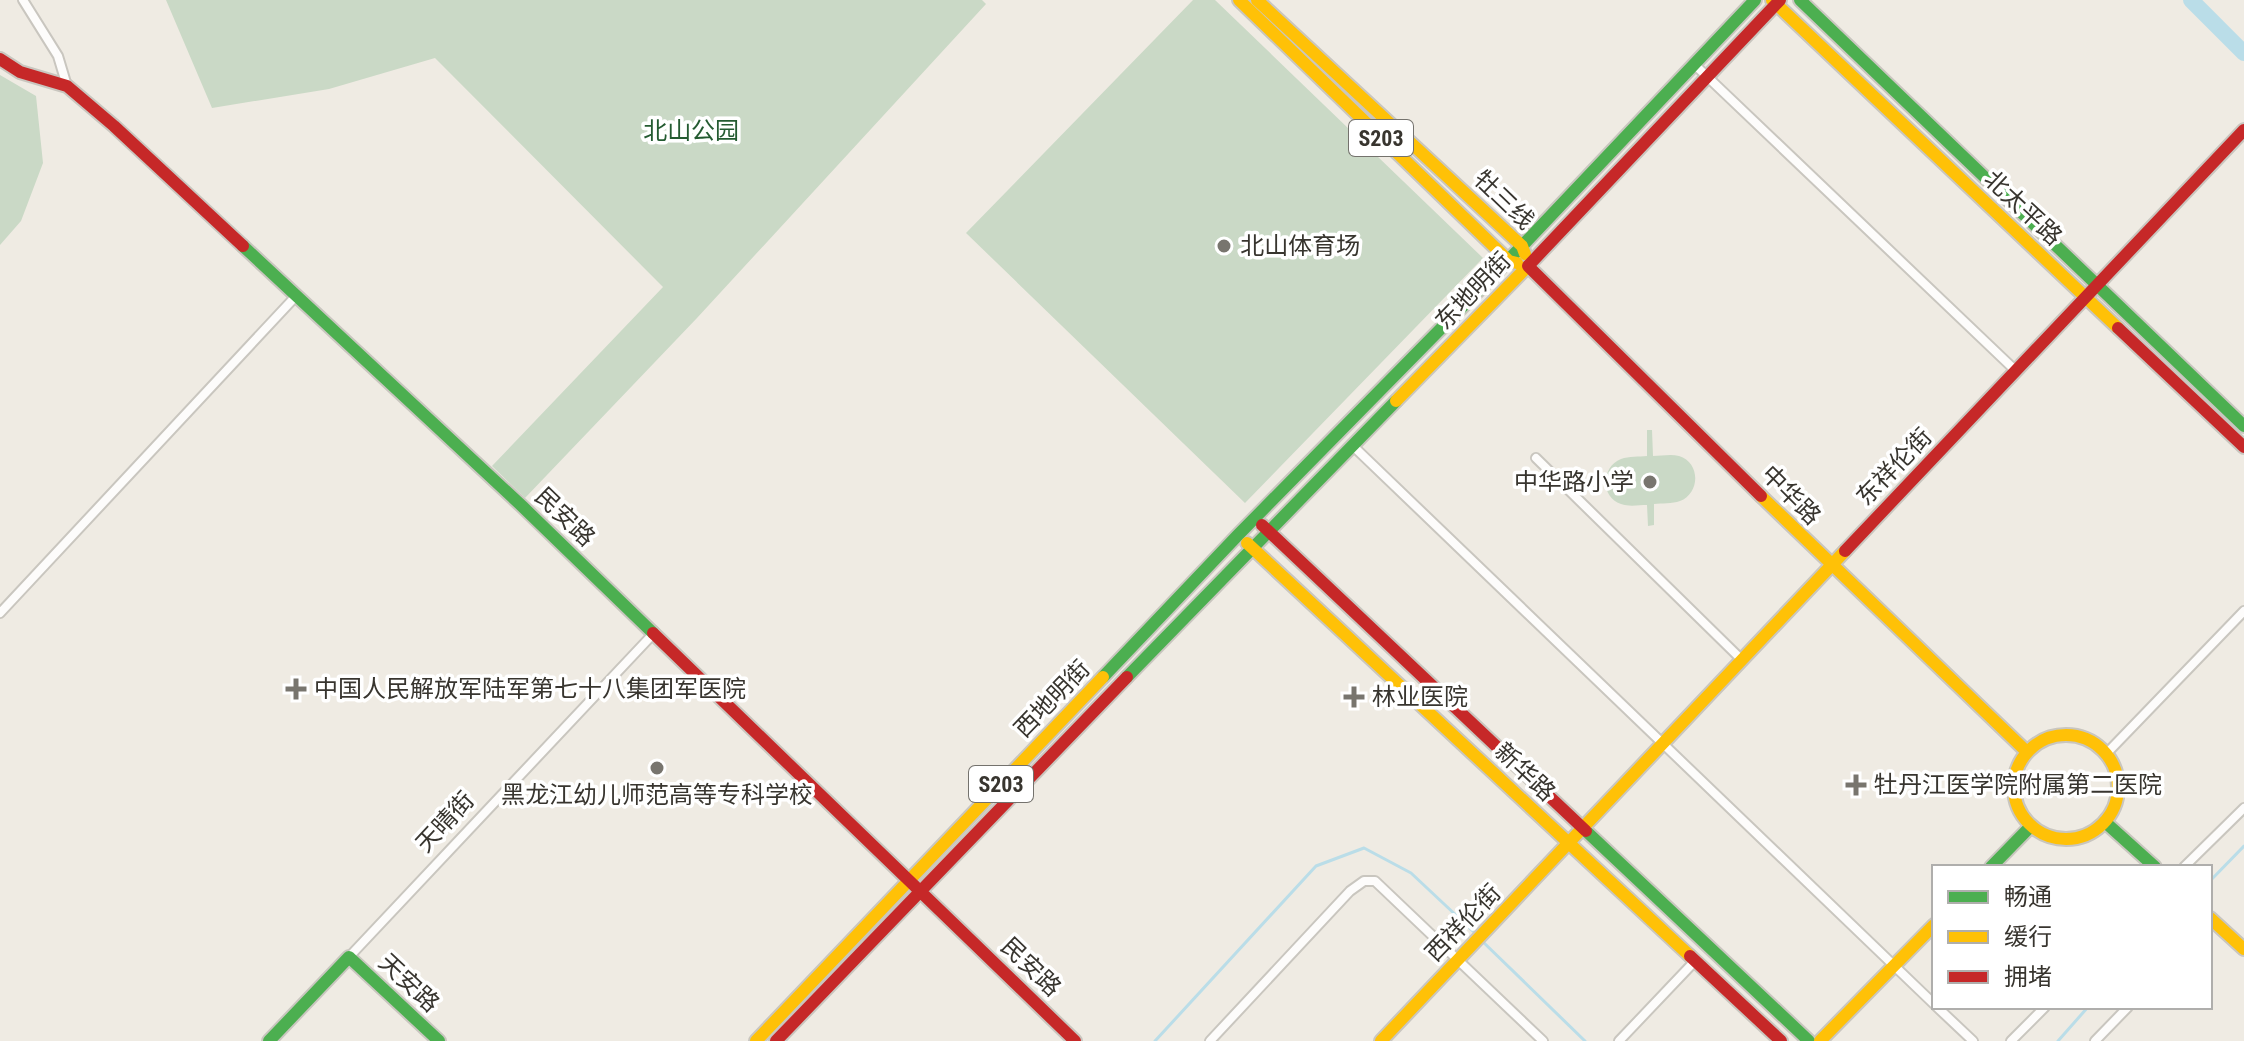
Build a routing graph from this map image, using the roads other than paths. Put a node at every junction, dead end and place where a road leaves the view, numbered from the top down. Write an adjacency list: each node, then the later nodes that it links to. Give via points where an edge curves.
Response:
1 (23, 0): 10 (street, via 58,56)
2 (1239, 0): 13 (street, 牡三线 / S203)
3 (1257, 0): 12 (street, 牡三线 / S203)
4 (1755, 0): 8 (street, 东地明街)
5 (1800, 0): 15 (street, 北太平路)
6 (1776, 1): 9 (street, 东地明街); 17 (street, 北太平路)
7 (0, 59): 10 (street, 民安路, via 20,72)
8 (1695, 65): 9 (street); 12 (street, 东地明街)
9 (1708, 77): 14 (street, 东地明街); 18 (street)
10 (67, 86): 16 (street, 民安路)
11 (2244, 130): 15 (street, 东祥伦街)
12 (1522, 246): 13 (street, 东地明街 / S203); 14 (street, 牡三线)
13 (1509, 261): 14 (street, 牡三线 / S203); 23 (street, 东地明街 / S203)
14 (1528, 266): 20 (street, 东地明街 / S203); 25 (street, 中华路)
15 (2097, 285): 17 (street, 东祥伦街); 19 (street, 北太平路)
16 (296, 296): 27 (street); 28 (street, 民安路)
17 (2086, 297): 18 (street, 东祥伦街); 21 (street, 北太平路)
18 (2016, 371): 25 (street, 东祥伦街)
19 (2244, 426)
20 (1352, 445): 24 (street, 东地明街 / S203); 30 (street)
21 (2244, 447)
22 (1536, 458): 29 (street)
23 (1246, 526): 24 (street, 新华路); 24 (street); 40 (street, 西地明街 / S203)
24 (1260, 539): 36 (street, 新华路); 36 (street); 41 (street, 西地明街 / S203)
25 (1831, 565): 29 (street, 东祥伦街); 31 (street, 中华路)
26 (2244, 611): 32 (street)
27 (0, 613)
28 (654, 633): 40 (street, 民安路); 45 (street, 天晴街)
29 (1742, 660): 30 (street, 东祥伦街)
30 (1663, 744): 36 (street, 东祥伦街); 48 (street)
31 (2027, 752): 32 (street, via 2048,738 2074,735); 35 (street, via 2014,782 2015,798)
32 (2106, 754): 34 (street, via 2118,779 2118,794)
33 (2244, 808): 39 (street)
34 (2105, 822): 35 (street, via 2077,838 2061,839); 38 (street)
35 (2031, 826): 37 (street)
36 (1576, 836): 46 (street, 西祥伦街); 47 (street, 新华路); 63 (street)
37 (1993, 865)
38 (2153, 865)
39 (2186, 865)
40 (910, 880): 41 (street, 民安路); 55 (street, 西地明街 / S203)
41 (920, 890): 56 (street, 西地明街 / S203); 57 (street, 民安路)
42 (2212, 921): 44 (street)
43 (1932, 927): 48 (street)
44 (2244, 949)
45 (349, 957): 53 (street, 天晴街); 54 (street, 天安路)
46 (1458, 960): 58 (street, via 1375,881 1364,881); 59 (street, 西祥伦街); 60 (street)
47 (1695, 961): 61 (street); 62 (street, 新华路)
48 (1894, 966): 49 (street); 64 (street)
49 (1932, 1002)
50 (1939, 1009): 65 (street)
51 (2043, 1009): 66 (street)
52 (2126, 1009): 67 (street)
53 (269, 1041)
54 (439, 1041)
55 (756, 1041)
56 (776, 1041)
57 (1075, 1041)
58 (1210, 1041)
59 (1381, 1041)
60 (1543, 1041)
61 (1619, 1041)
62 (1781, 1041)
63 (1809, 1041)
64 (1820, 1041)
65 (1973, 1041)
66 (2011, 1041)
67 (2095, 1041)

